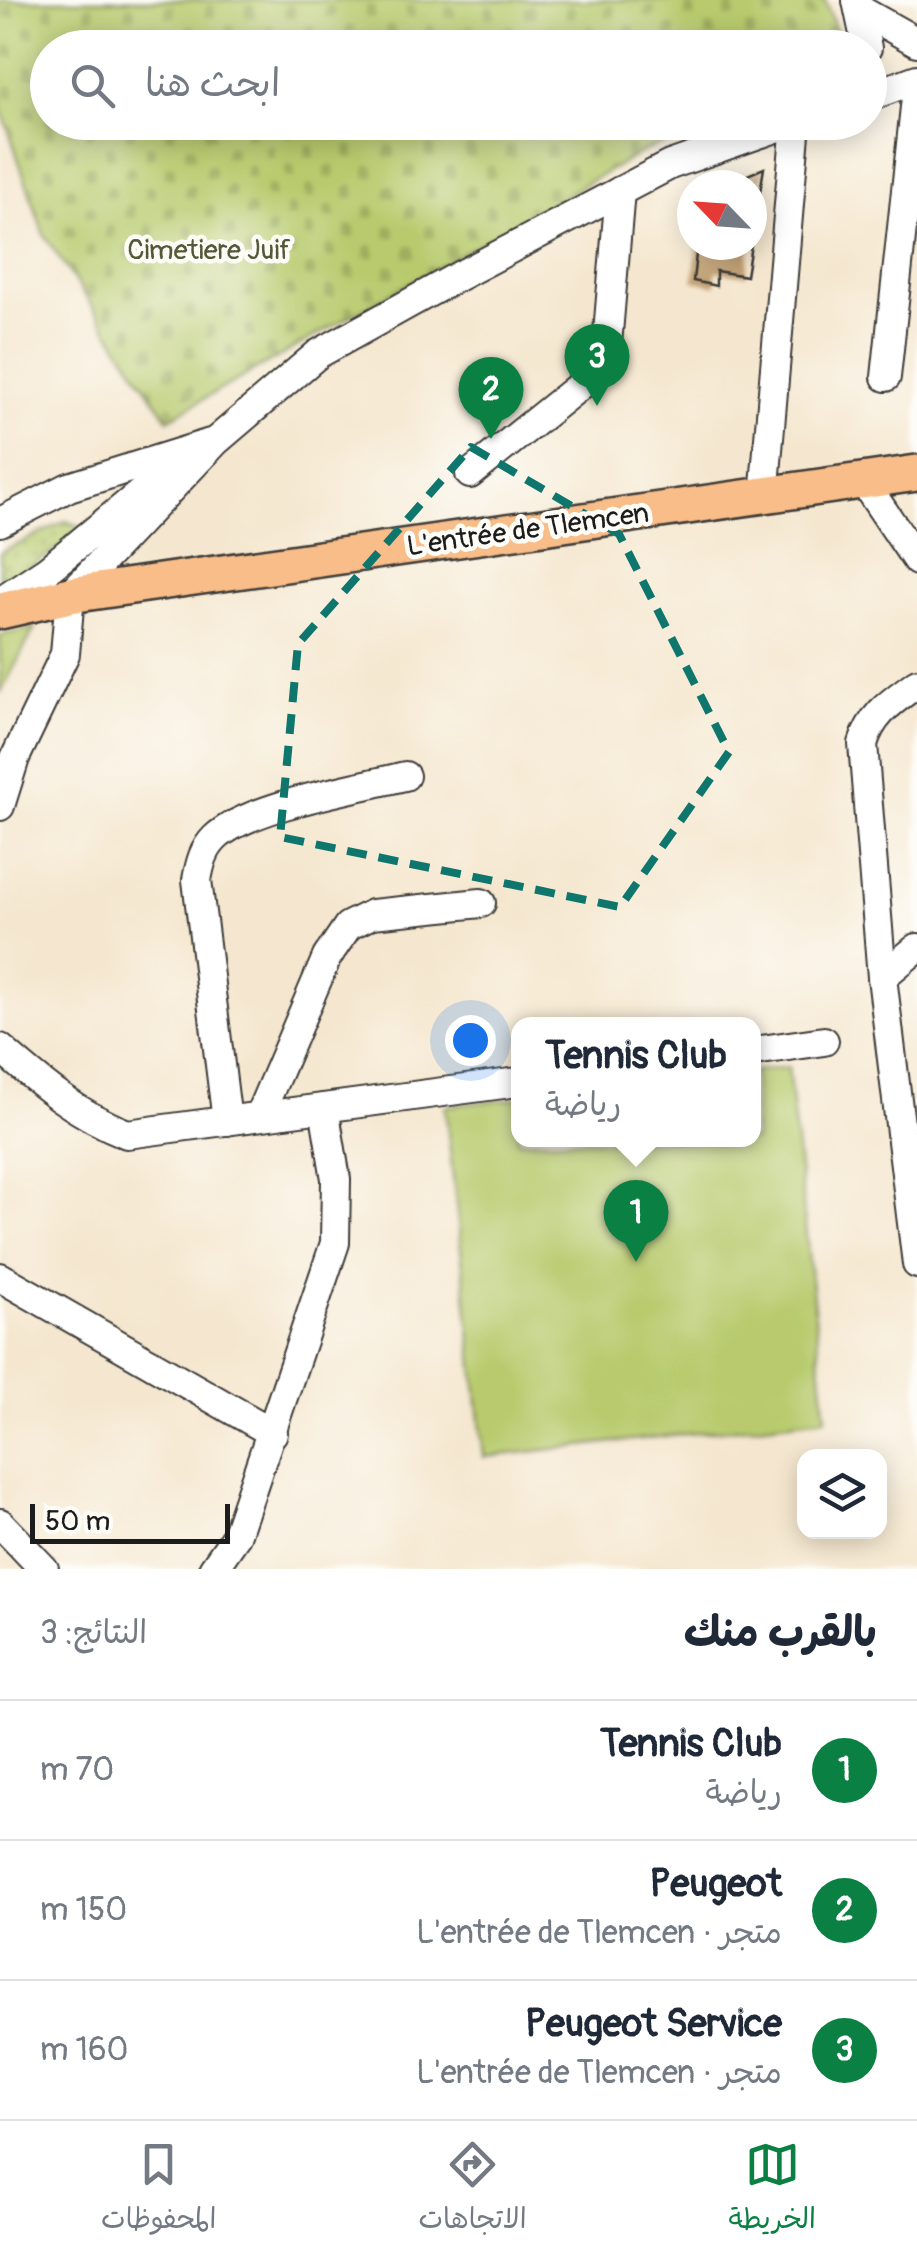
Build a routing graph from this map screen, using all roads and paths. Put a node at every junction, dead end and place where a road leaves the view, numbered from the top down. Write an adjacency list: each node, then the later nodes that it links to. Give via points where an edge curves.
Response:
1 (858, 5): 2 (street); 3 (street)
2 (863, 30)
3 (917, 42)
4 (917, 80): 6 (street)
5 (917, 88): 10 (street)
6 (887, 90)
7 (742, 140): 9 (street)
8 (793, 140): 18 (street)
9 (620, 191): 12 (street, via 318,354); 15 (street, via 601,364)
10 (908, 253): 11 (street)
11 (886, 377)
12 (216, 441): 13 (street); 17 (street); 21 (street)
13 (122, 470): 17 (street); 19 (street, via 69,487)
14 (917, 473): 16 (main road, L'entrée de Tlemcen)
15 (470, 474)
16 (863, 482): 18 (main road, L'entrée de Tlemcen); 20 (street)
17 (140, 493): 22 (street)
18 (764, 497): 21 (main road, L'entrée de Tlemcen)
19 (0, 522)
20 (917, 561)
21 (70, 595): 23 (main road); 25 (street, via 65,654)
22 (0, 601)
23 (0, 612)
24 (917, 683): 30 (street, via 879,711 863,744)
25 (8, 760): 27 (street)
26 (404, 776): 37 (street, via 242,817 201,858 196,880)
27 (0, 806)
28 (481, 903): 36 (street, via 372,914 348,926 326,957)
29 (917, 948): 30 (street)
30 (882, 977): 38 (street)
31 (824, 1041): 33 (street)
32 (0, 1048): 37 (street, via 92,1120 127,1134)
33 (761, 1050)
34 (511, 1083): 35 (street)
35 (324, 1108): 36 (street); 40 (street, via 336,1179 335,1243)
36 (258, 1116): 37 (street)
37 (227, 1121)
38 (916, 1246)
39 (0, 1277): 40 (street)
40 (273, 1433): 43 (street, via 236,1536)
41 (0, 1523): 42 (street)
42 (44, 1569)
43 (214, 1569)

